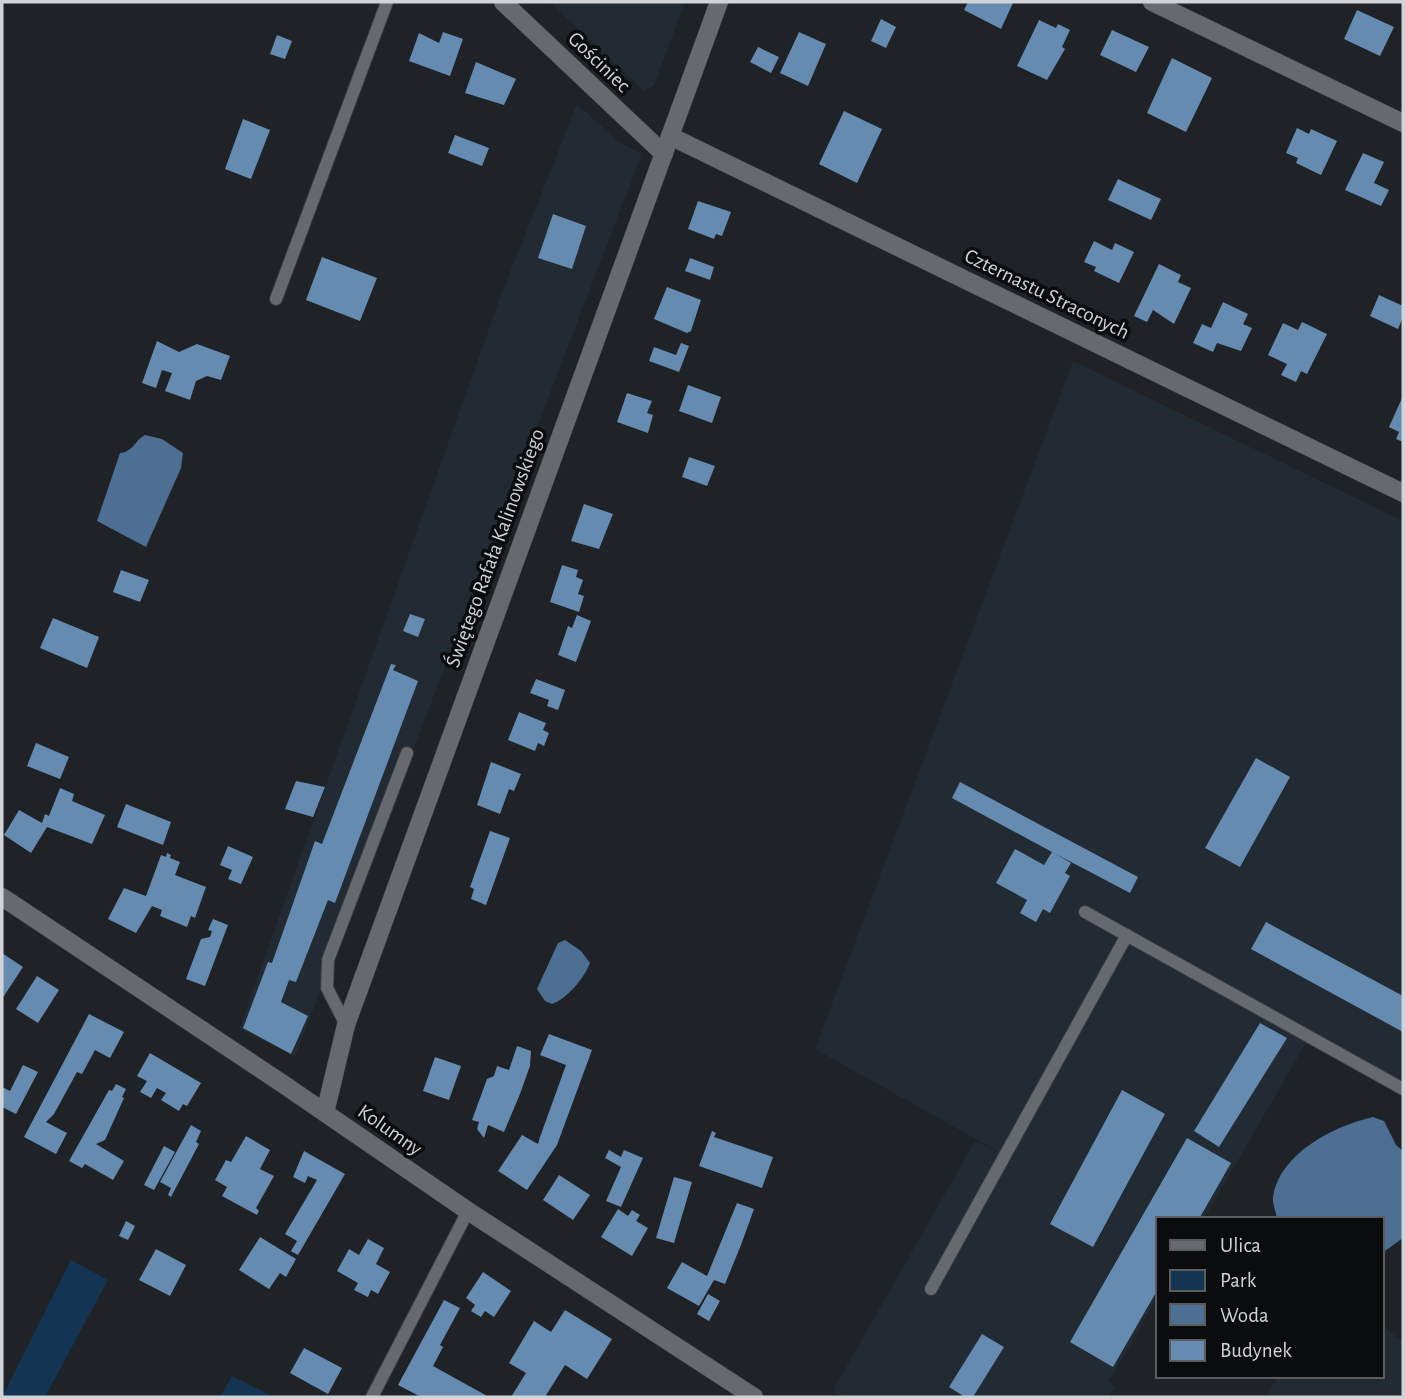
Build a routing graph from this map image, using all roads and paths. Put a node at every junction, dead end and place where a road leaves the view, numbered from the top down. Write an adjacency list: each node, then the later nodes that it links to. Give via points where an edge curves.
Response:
1 (387, 2): 8 (lane)
2 (503, 2): 7 (street, Gościniec)
3 (719, 2): 6 (street, Świętego Rafała Kalinowskiego)
4 (1152, 2): 5 (street)
5 (1403, 123)
6 (670, 136): 7 (street, Świętego Rafała Kalinowskiego); 9 (street, Czternastu Straconych)
7 (664, 154): 14 (street, Świętego Rafała Kalinowskiego)
8 (276, 299)
9 (1403, 493)
10 (407, 752): 14 (lane, via 328,960 327,989)
11 (2, 897): 16 (street, Kolumny)
12 (1085, 912): 13 (lane)
13 (1127, 935): 15 (lane); 18 (lane)
14 (346, 1025): 16 (street, Świętego Rafała Kalinowskiego)
15 (1403, 1089)
16 (325, 1113): 17 (street, Kolumny)
17 (468, 1211): 19 (lane); 20 (street, Kolumny)
18 (931, 1289)
19 (372, 1397)
20 (754, 1397)

